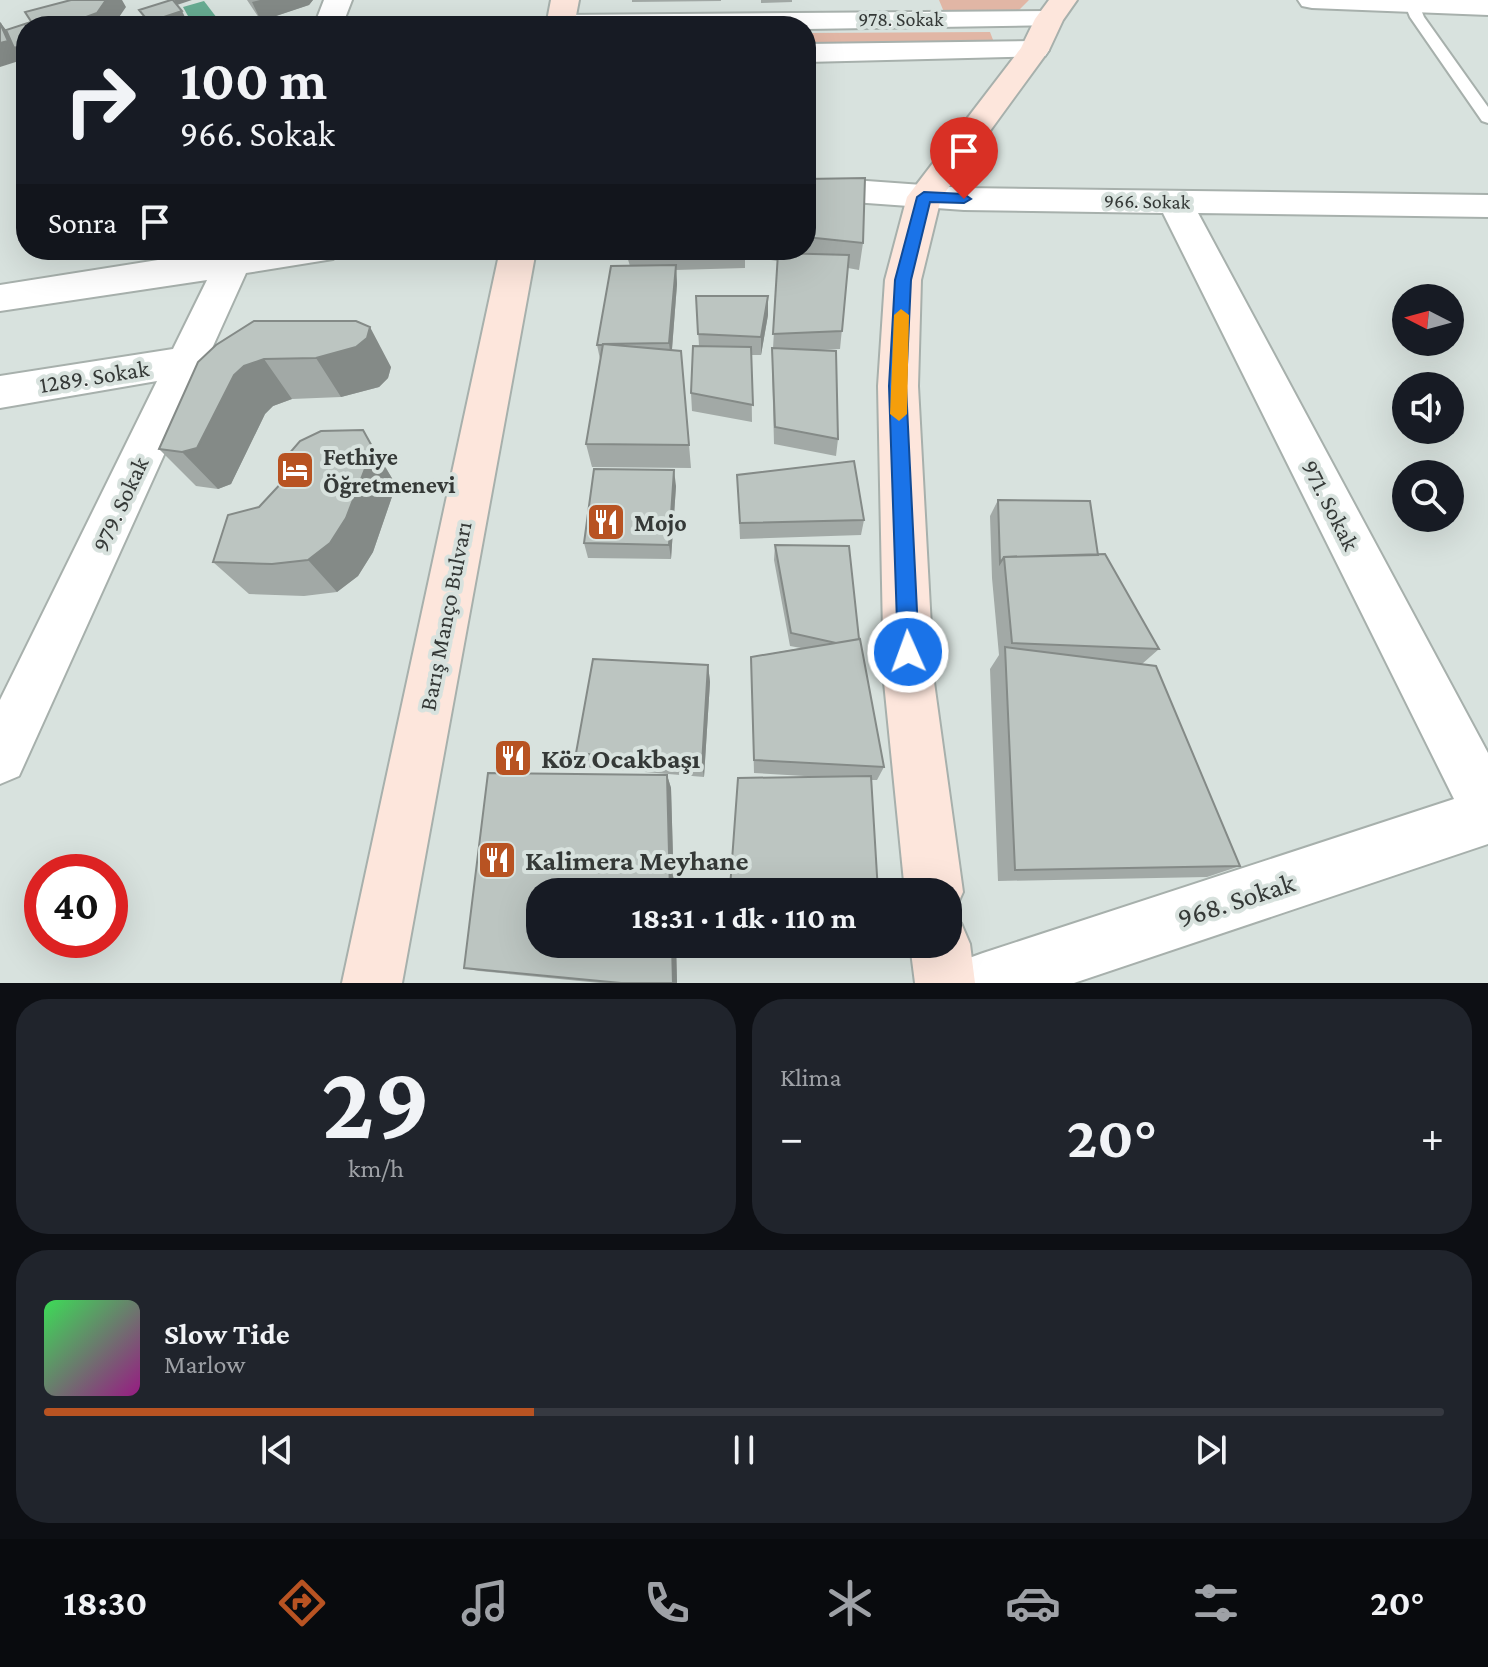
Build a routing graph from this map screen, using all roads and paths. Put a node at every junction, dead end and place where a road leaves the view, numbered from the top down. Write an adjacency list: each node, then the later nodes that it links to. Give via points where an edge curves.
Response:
1 (1312, 0): 2 (street)
2 (1410, 2): 3 (street); 9 (lane)
3 (1470, 4): 7 (street)
4 (920, 9): 5 (street, 978. Sokak); 6 (street, 978. Sokak)
5 (561, 16)
6 (1049, 23): 8 (street); 11 (street)
7 (1488, 39)
8 (816, 52)
9 (1488, 118)
10 (816, 192): 11 (street, 966. Sokak)
11 (924, 197): 12 (street, 966. Sokak); 23 (street, via 903,280 898,386 909,682)
12 (1174, 201): 13 (street, 966. Sokak); 21 (street, 971. Sokak)
13 (1488, 206)
14 (214, 260): 17 (street)
15 (235, 260): 18 (street, 979. Sokak)
16 (516, 260): 25 (street, Barış Manço Bulvarı)
17 (0, 298)
18 (188, 361): 19 (street, 1289. Sokak); 20 (street, 979. Sokak)
19 (0, 392)
20 (0, 757)
21 (1488, 809)
22 (1488, 816): 27 (street, 968. Sokak)
23 (932, 878)
24 (942, 958): 26 (street)
25 (372, 983)
26 (945, 983)
27 (983, 983)

